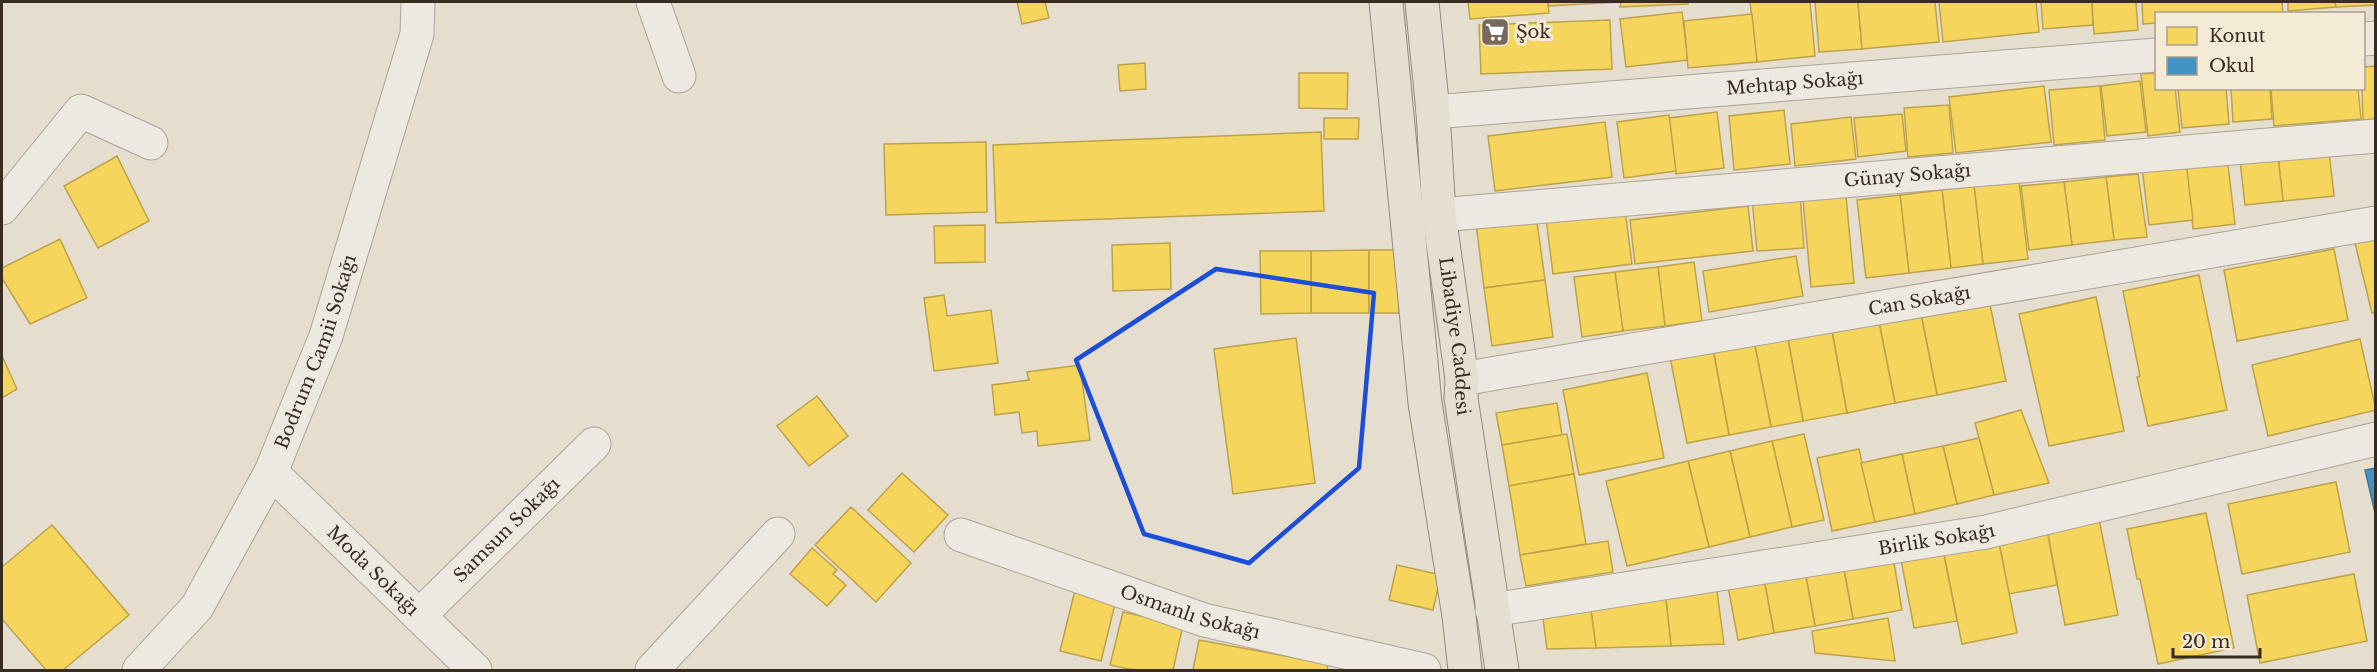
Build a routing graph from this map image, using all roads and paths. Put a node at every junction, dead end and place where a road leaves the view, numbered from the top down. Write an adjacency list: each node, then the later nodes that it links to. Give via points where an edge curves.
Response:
1 (418, 2): 16 (street, Bodrum Camii Sokağı, via 417,34 326,336)
2 (653, 2): 6 (street)
3 (1386, 2): 25 (main road, Libadiye Caddesi, via 1425,403)
4 (1422, 2): 7 (main road, Libadiye Caddesi)
5 (2155, 55): 7 (street, Mehtap Sokağı)
6 (679, 76)
7 (1433, 112): 11 (main road, Libadiye Caddesi)
8 (2376, 136): 11 (street, Günay Sokağı)
9 (151, 143): 10 (street, via 81,111)
10 (2, 208)
11 (1439, 215): 13 (main road, Libadiye Caddesi)
12 (2376, 223): 13 (street, Can Sokağı)
13 (1462, 379): 19 (main road, Libadiye Caddesi, via 1461,398)
14 (2376, 439): 19 (street, Birlik Sokağı, via 1986,532)
15 (594, 444): 20 (street, Samsun Sokağı)
16 (271, 472): 20 (street, Moda Sokağı); 21 (street, Bodrum Camii Sokağı, via 197,607)
17 (778, 534): 23 (street)
18 (961, 535): 24 (street, Osmanlı Sokağı, via 1204,620)
19 (1492, 610): 26 (main road, Libadiye Caddesi)
20 (419, 616): 22 (street, Moda Sokağı)
21 (139, 670)
22 (475, 670)
23 (652, 670)
24 (1424, 670)
25 (1465, 670)
26 (1502, 670)

